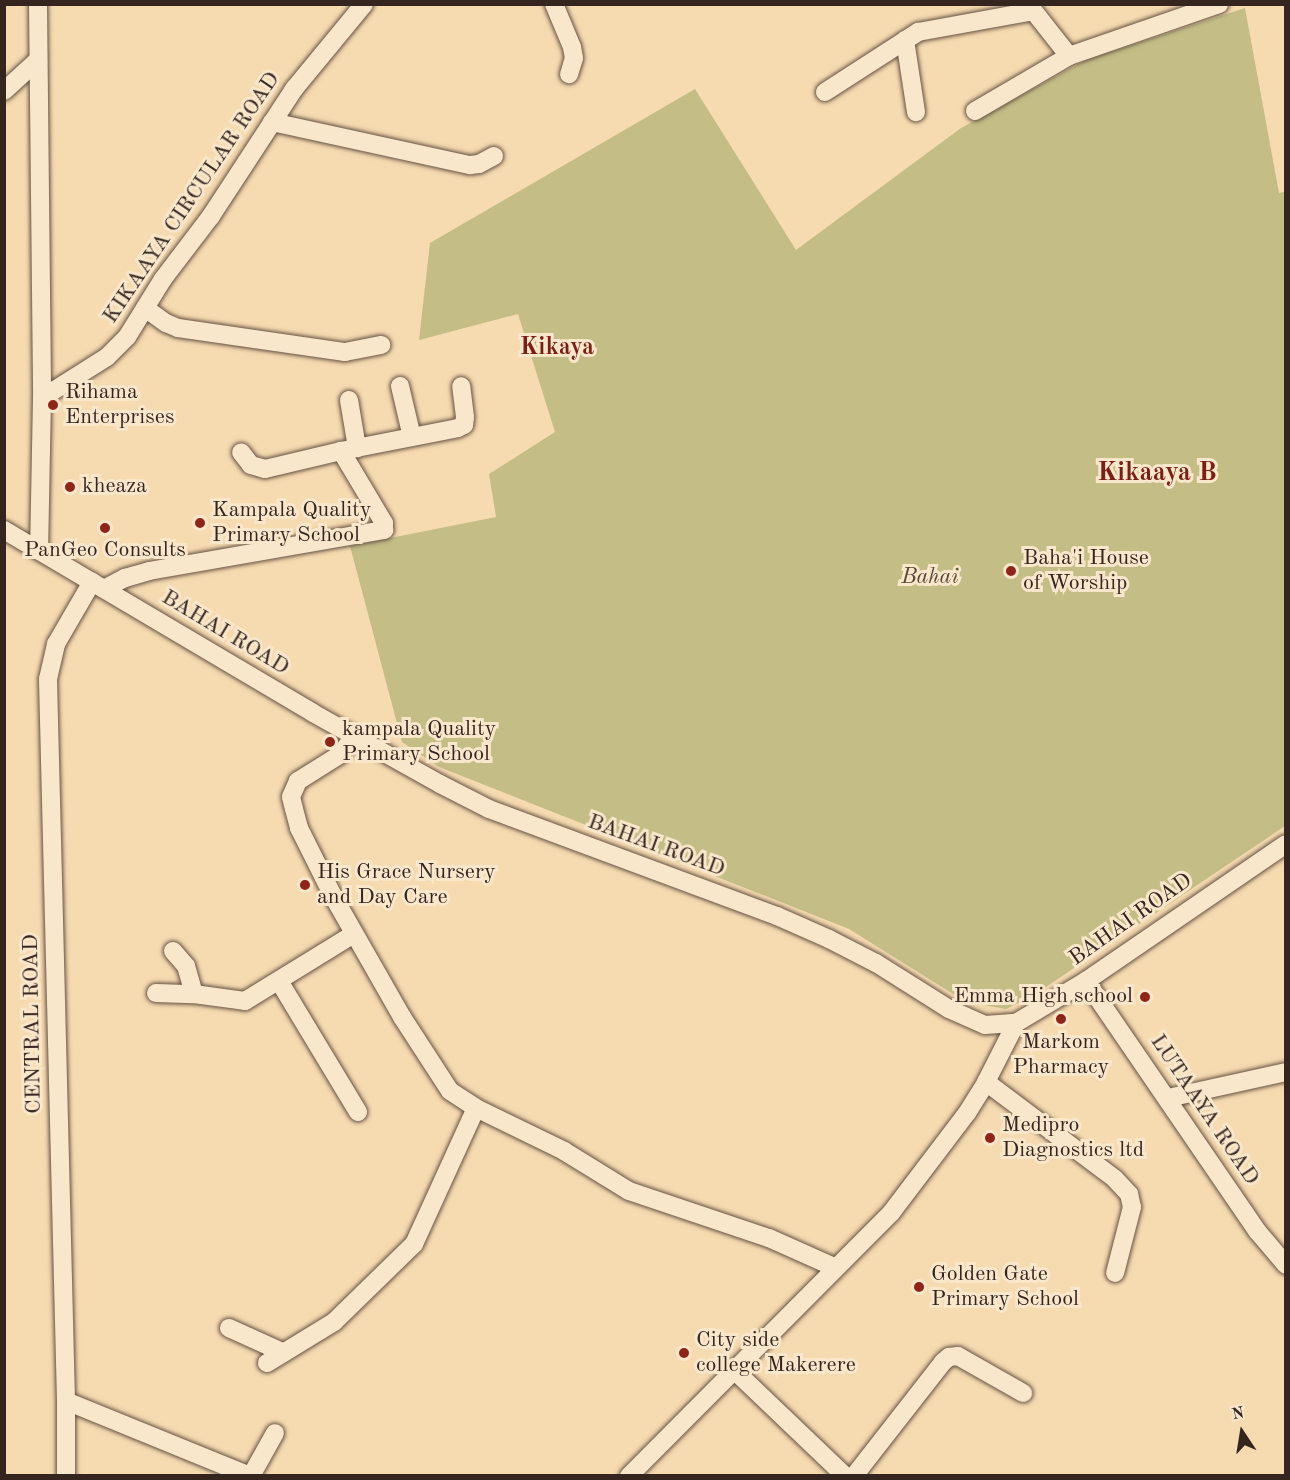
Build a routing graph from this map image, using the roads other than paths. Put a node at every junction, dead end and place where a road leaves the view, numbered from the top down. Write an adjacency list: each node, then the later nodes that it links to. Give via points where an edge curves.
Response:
1 (38, 4): 8 (street)
2 (364, 4): 14 (street, KIKAAYA CIRCULAR ROAD, via 332,40)
3 (554, 4): 9 (street, via 572,47 574,57)
4 (1219, 4): 7 (street)
5 (1030, 8): 6 (street, via 918,32); 7 (street)
6 (905, 40): 11 (street); 13 (street)
7 (1069, 56): 12 (street)
8 (38, 60): 10 (street); 20 (street)
9 (569, 74)
10 (4, 92)
11 (825, 92)
12 (975, 111)
13 (916, 112)
14 (272, 122): 15 (street, via 470,165); 16 (street, KIKAAYA CIRCULAR ROAD)
15 (494, 156)
16 (145, 308): 17 (street, via 178,328 345,352); 20 (street, KIKAAYA CIRCULAR ROAD, via 127,337 107,357)
17 (381, 345)
18 (400, 386): 22 (street)
19 (461, 386): 22 (street, via 464,425)
20 (42, 398): 26 (street)
21 (349, 400): 23 (street)
22 (411, 437): 23 (street)
23 (349, 450): 24 (street, via 265,469 251,465); 27 (street, via 384,530 149,571)
24 (241, 452)
25 (4, 530): 26 (street, BAHAI ROAD)
26 (39, 551): 27 (street, BAHAI ROAD)
27 (98, 585): 28 (street, BAHAI ROAD); 50 (street, CENTRAL ROAD, via 56,644 48,679)
28 (354, 736): 30 (street, via 341,754 298,781 291,797 299,828); 36 (street, BAHAI ROAD, via 489,809 829,939 972,1021 996,1026)
29 (1286, 844): 33 (street, BAHAI ROAD)
30 (354, 934): 32 (street); 40 (street, via 450,1091)
31 (173, 951): 35 (street, via 186,966)
32 (279, 981): 35 (street, via 245,1001); 41 (street)
33 (1086, 981): 36 (street, BAHAI ROAD); 39 (street, LUTAAYA ROAD)
34 (156, 993): 35 (street)
35 (195, 994)
36 (1016, 1023): 38 (street)
37 (1286, 1072): 39 (street)
38 (986, 1082): 43 (street, via 891,1213); 44 (street, via 1130,1194 1132,1207)
39 (1168, 1098): 42 (street, LUTAAYA ROAD, via 1258,1232)
40 (476, 1108): 43 (street, via 564,1150 629,1191 769,1238); 46 (street, via 414,1244 334,1322)
41 (358, 1112)
42 (1286, 1265)
43 (836, 1268): 48 (street)
44 (1115, 1273)
45 (229, 1328): 46 (street)
46 (284, 1353): 47 (street)
47 (267, 1363)
48 (734, 1369): 54 (street); 55 (street)
49 (1023, 1393): 56 (street, via 958,1356 949,1357)
50 (66, 1401): 52 (street, CENTRAL ROAD); 53 (street)
51 (275, 1432): 53 (street)
52 (66, 1476)
53 (251, 1476)
54 (629, 1476)
55 (845, 1476)
56 (854, 1476)

